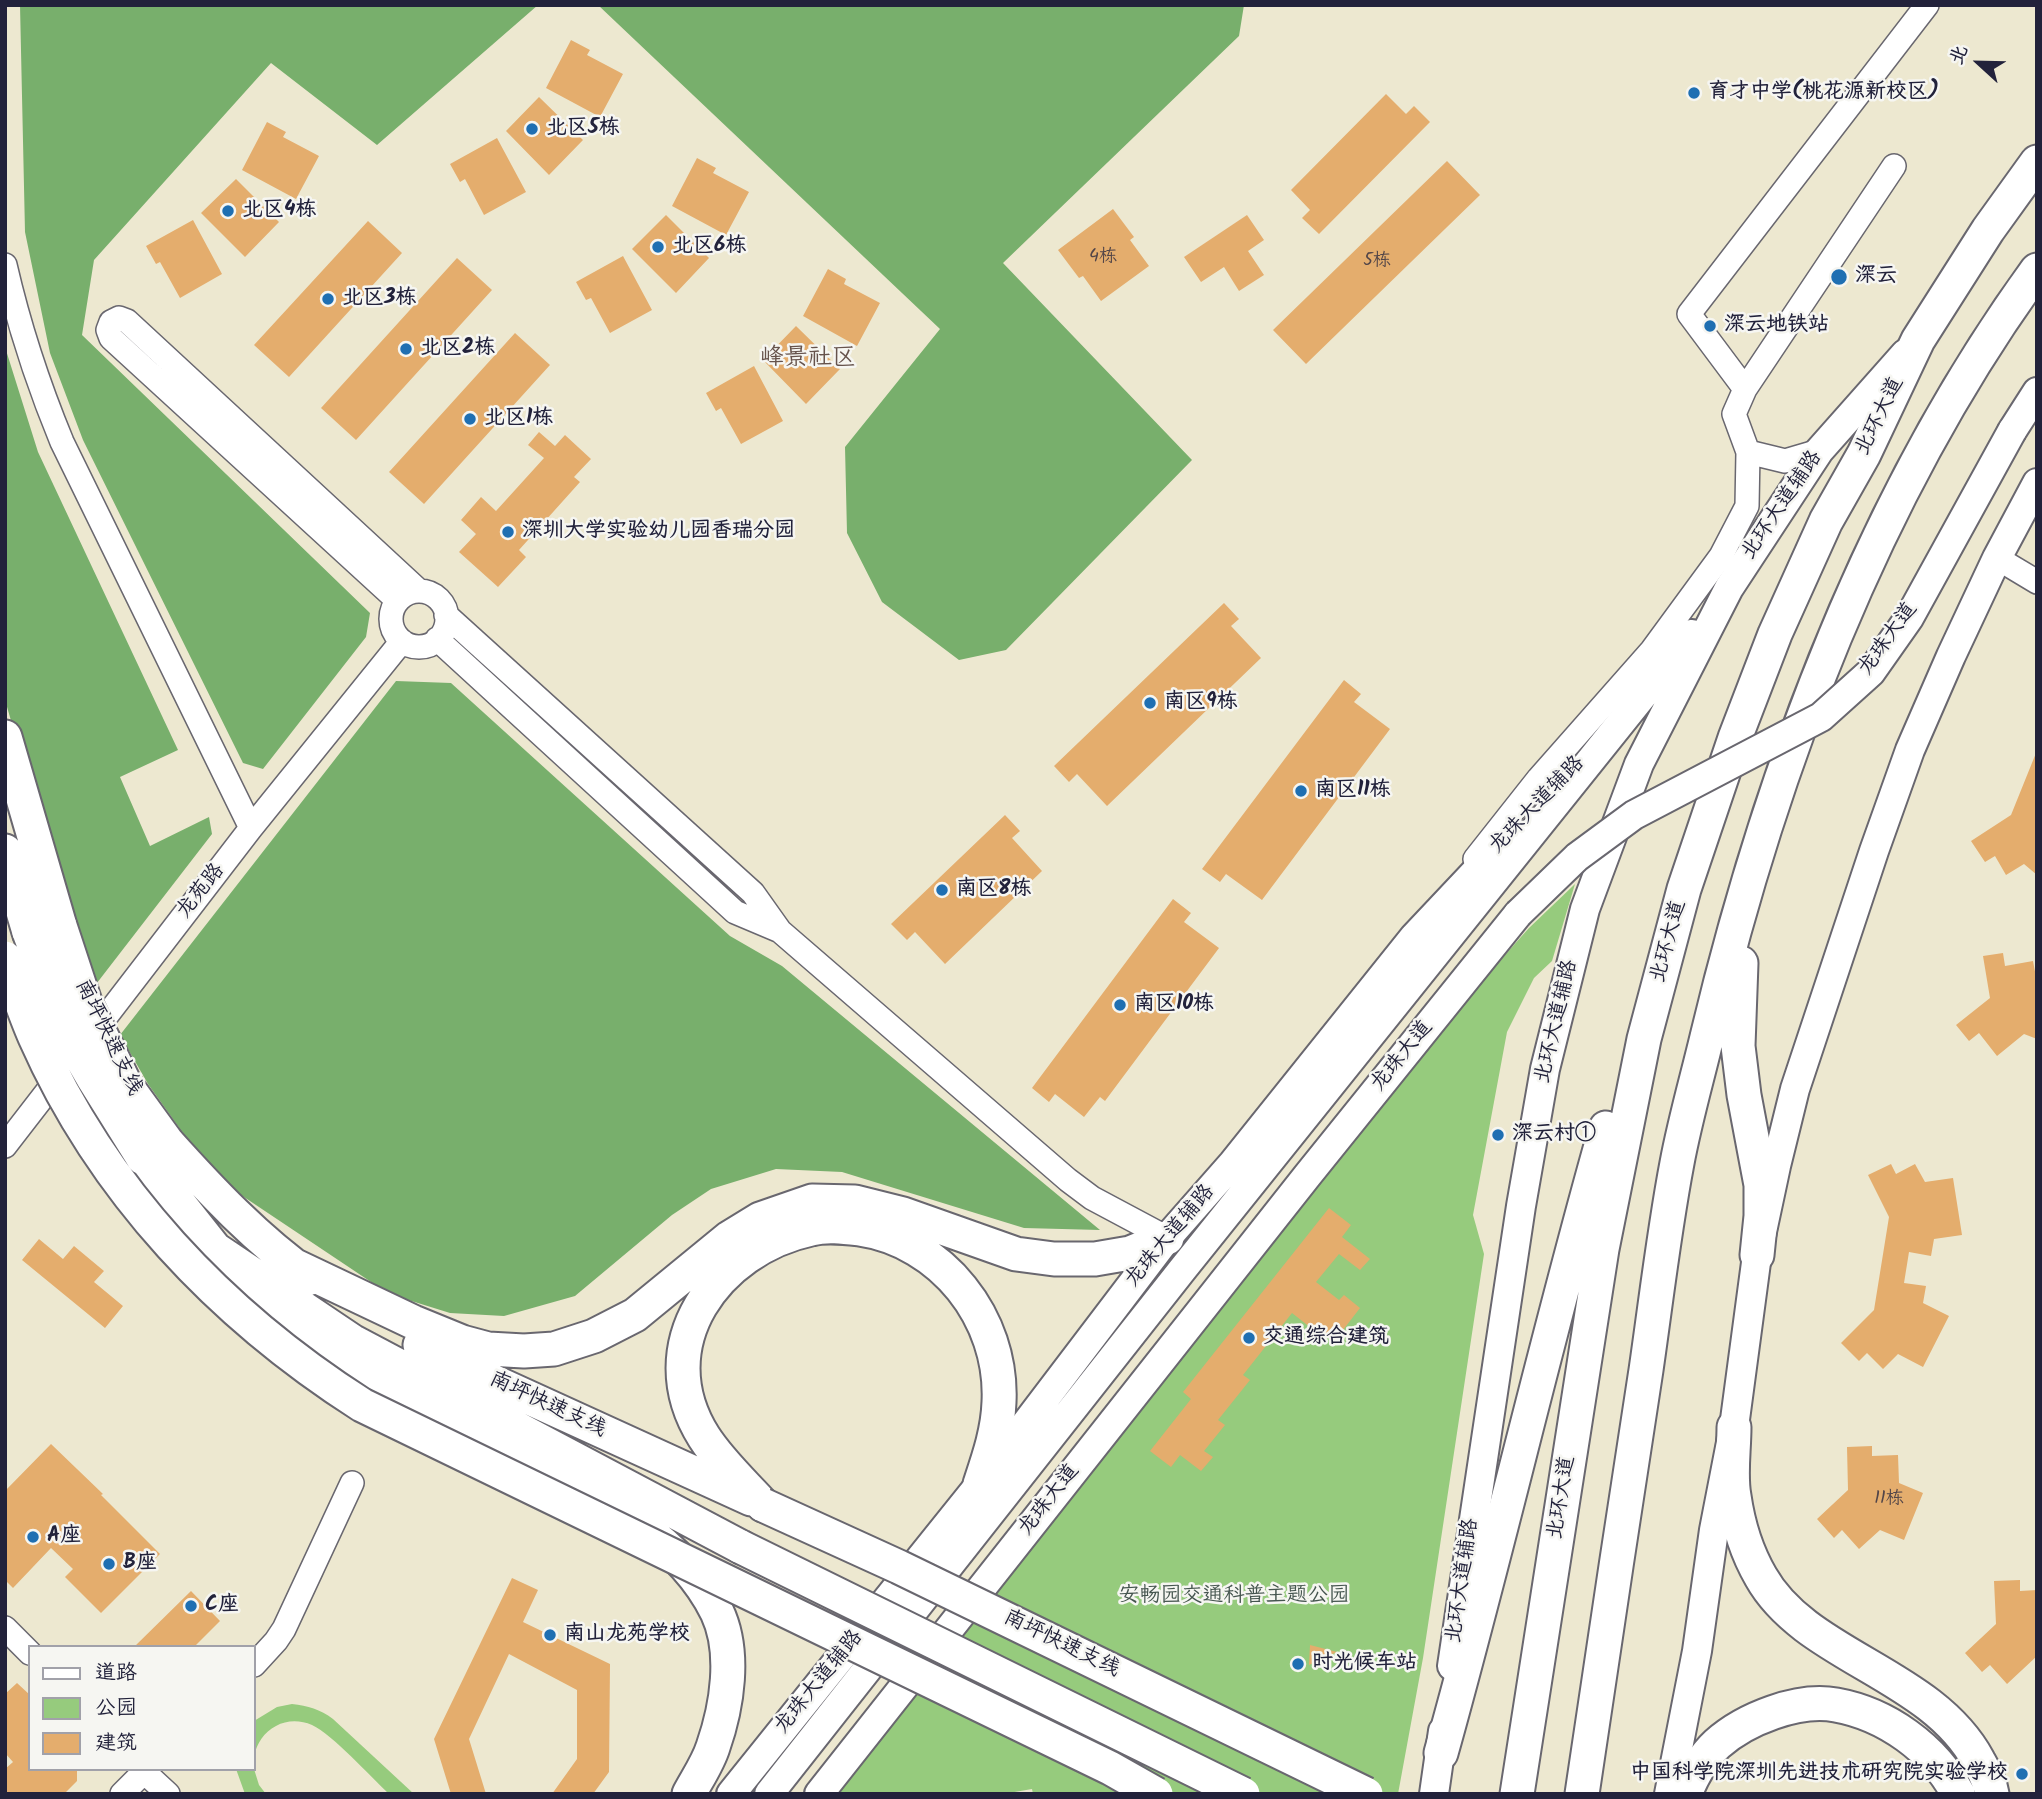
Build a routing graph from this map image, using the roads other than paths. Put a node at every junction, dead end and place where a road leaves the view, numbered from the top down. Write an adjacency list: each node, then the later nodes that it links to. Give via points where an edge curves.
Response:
1 (1927, 5): 7 (street, via 1689,314)
2 (2037, 162): 6 (highway, 北环大道)
3 (1894, 166): 7 (street)
4 (5, 265): 22 (street, via 24,341 62,442)
5 (2037, 270): 24 (highway, via 1966,375 1908,478 1831,647)
6 (1918, 340): 9 (main road, 北环大道辅路); 29 (highway, 北环大道, via 1864,454 1826,521 1775,634 1684,890)
7 (1745, 389): 10 (street, via 1734,414)
8 (2037, 392): 53 (main road, 龙珠大道, bridge, via 1909,618 1871,672 1821,717 1634,815 1577,858 1518,914)
9 (1819, 451): 10 (street, via 1785,461); 14 (main road, 北环大道辅路)
10 (1748, 452): 27 (street, via 1747,506 1721,556 1652,650 1539,778)
11 (2037, 483): 12 (main road)
12 (1997, 558): 13 (street); 35 (main road, via 1910,750 1874,851 1795,1089)
13 (2037, 582)
14 (1729, 588): 20 (main road, 龙珠大道); 45 (main road, 北环大道辅路, via 1640,764 1585,909 1545,1069)
15 (419, 591): 16 (street); 16 (street, via 127,321 111,322 111,338); 17 (street, via 437,598)
16 (397, 600): 19 (street, via 391,617)
17 (446, 615): 18 (street); 26 (street, via 753,893)
18 (437, 639): 19 (street, via 419,646); 26 (street, via 735,912)
19 (402, 641): 22 (street, 龙苑路)
20 (1636, 703): 27 (main road, 龙珠大道辅路); 37 (main road, 龙珠大道)
21 (5, 737): 25 (highway, 南坪快速支线)
22 (251, 828): 30 (street, 龙苑路)
23 (5, 851): 25 (highway, 南坪快速支线)
24 (1754, 861): 35 (highway, via 1737,1016 1744,1095 1761,1185); 59 (highway, via 1677,1160)
25 (44, 929): 31 (highway, 南坪快速支线, bridge, via 85,1002)
26 (780, 931): 33 (street, via 1076,1186)
27 (1414, 937): 32 (main road, 龙珠大道辅路)
28 (5, 958): 54 (highway, bridge, via 35,1037 61,1088 150,1222 248,1322 319,1377 362,1405)
29 (1644, 1039): 45 (highway, via 1609,1118 1598,1156); 58 (highway, 北环大道, via 1602,1249)
30 (8, 1134)
31 (155, 1150): 34 (highway, 南坪快速支线); 36 (highway, 南坪快速支线)
32 (1233, 1163): 33 (main road, 龙珠大道辅路); 37 (main road)
33 (1167, 1238): 36 (highway, via 1130,1254 1054,1259 1016,1254 855,1202 812,1201 760,1219 729,1238 635,1315 554,1349 524,1351 462,1342); 40 (main road, 龙珠大道辅路)
34 (215, 1249): 50 (highway, via 301,1337 342,1367 612,1507 671,1551 699,1581 718,1615 728,1656 724,1703 713,1749); 55 (highway, 南坪快速支线, bridge, via 352,1341 741,1547)
35 (1757, 1255): 38 (main road)
36 (293, 1265): 41 (highway, 南坪快速支线, via 350,1304 466,1369)
37 (1182, 1270): 52 (main road, 龙珠大道)
38 (1734, 1427): 60 (main road); 63 (highway, via 1733,1495 1744,1540 1761,1578 1813,1631 1940,1713 1966,1739)
39 (352, 1483): 44 (street, via 284,1629)
40 (980, 1484): 41 (highway, via 995,1439 999,1401 988,1329 975,1305 936,1262 906,1242 877,1232 812,1228 771,1242 733,1267 711,1288 693,1318 684,1346 684,1380 703,1436); 51 (main road, 龙珠大道辅路)
41 (763, 1505): 56 (highway, 南坪快速支线, bridge)
42 (5, 1628): 43 (street)
43 (28, 1651)
44 (256, 1663)
45 (1441, 1753): 57 (main road, 北环大道辅路)
46 (143, 1771): 48 (street)
47 (145, 1771): 49 (street)
48 (122, 1794)
49 (168, 1794)
50 (689, 1794)
51 (731, 1794)
52 (769, 1794)
53 (819, 1794)
54 (1156, 1794)
55 (1243, 1794)
56 (1366, 1794)
57 (1434, 1794)
58 (1517, 1794)
59 (1582, 1794)
60 (1669, 1794)
61 (1685, 1794): 62 (highway, via 1715,1746 1741,1726 1799,1706 1834,1704 1895,1727 1943,1770)
62 (1958, 1794)
63 (1992, 1794)

